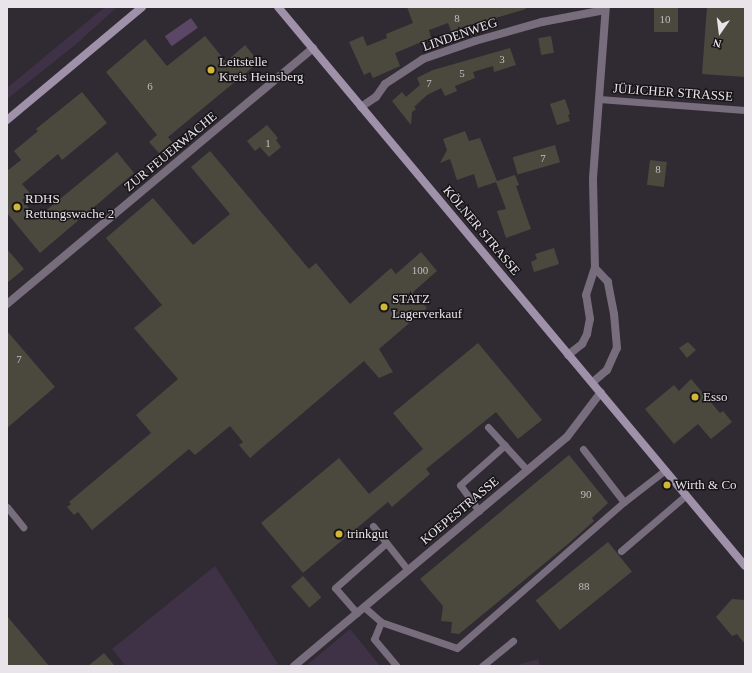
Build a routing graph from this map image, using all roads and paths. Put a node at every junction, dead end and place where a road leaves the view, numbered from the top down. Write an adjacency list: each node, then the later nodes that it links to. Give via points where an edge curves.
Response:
1 (142, 7): 8 (main road)
2 (278, 7): 4 (main road, KÖLNER STRASSE)
3 (605, 9): 5 (street, JÜLICHER STRASSE); 6 (street, LINDENWEG, via 542,22 423,59 385,84 376,97)
4 (313, 48): 6 (main road, KÖLNER STRASSE); 10 (street, ZUR FEUERWACHE)
5 (598, 99): 7 (lane, JÜLICHER STRASSE); 9 (street, JÜLICHER STRASSE, via 593,178)
6 (361, 107): 11 (main road, KÖLNER STRASSE)
7 (745, 110)
8 (7, 120)
9 (595, 268): 11 (street, JÜLICHER STRASSE, via 586,295 590,319 587,334 582,344); 12 (street, via 608,282 614,314 616,348 607,370)
10 (7, 304)
11 (568, 354): 12 (main road, KÖLNER STRASSE)
12 (593, 382): 13 (main road, KÖLNER STRASSE)
13 (601, 392): 17 (street, KOEPESTRASSE, via 567,437); 18 (main road, KÖLNER STRASSE)
14 (488, 427): 15 (lane)
15 (505, 445): 17 (lane); 22 (lane, via 460,485)
16 (583, 450): 20 (lane)
17 (527, 470): 22 (street, KOEPESTRASSE)
18 (664, 471): 19 (main road, KÖLNER STRASSE); 20 (lane)
19 (685, 496): 26 (lane); 27 (main road, KÖLNER STRASSE)
20 (624, 502): 31 (lane, via 457,648)
21 (7, 507): 24 (lane)
22 (479, 511): 28 (street, KOEPESTRASSE)
23 (373, 526): 25 (lane)
24 (23, 527)
25 (386, 543): 28 (lane); 30 (lane, via 335,588)
26 (621, 551)
27 (745, 566)
28 (408, 570): 29 (street, KOEPESTRASSE)
29 (364, 607): 30 (street, KOEPESTRASSE); 31 (lane)
30 (357, 613): 33 (street, KOEPESTRASSE)
31 (381, 622): 34 (lane, via 374,639)
32 (513, 641): 35 (lane)
33 (294, 666)
34 (397, 666)
35 (482, 666)

